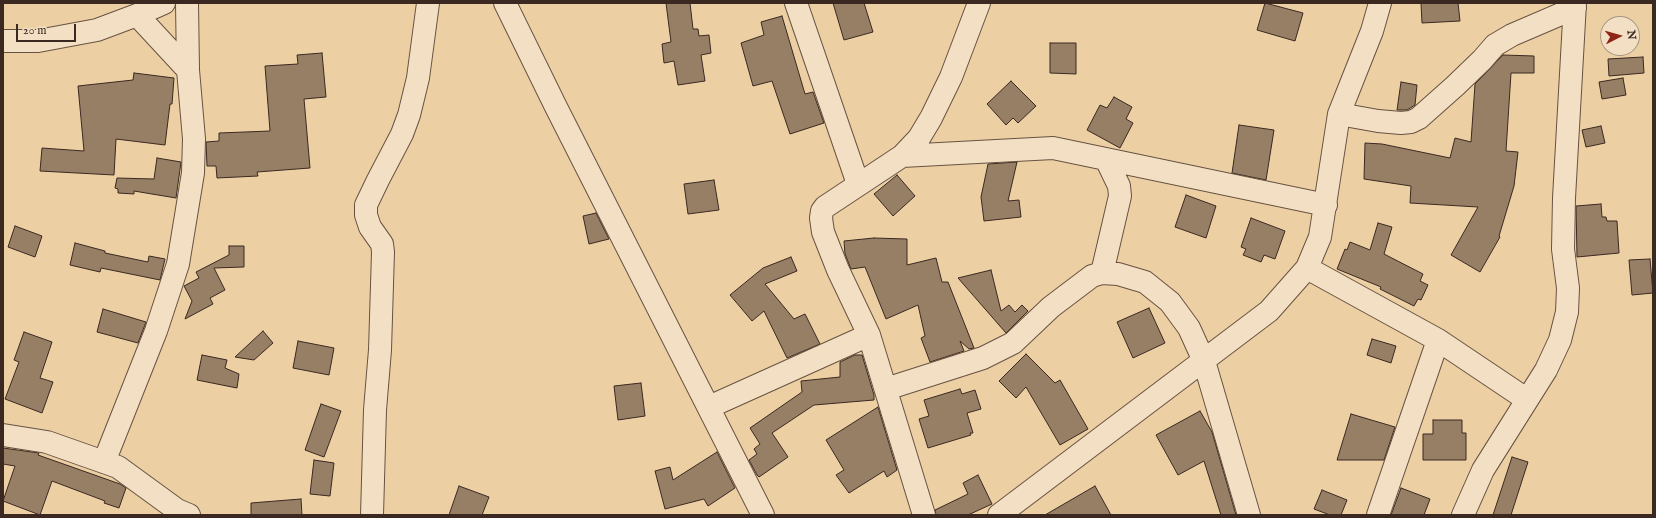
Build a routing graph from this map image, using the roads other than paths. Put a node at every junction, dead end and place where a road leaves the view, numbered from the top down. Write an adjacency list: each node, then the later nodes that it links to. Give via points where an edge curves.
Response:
1 (164, 3): 9 (street)
2 (187, 3): 11 (street)
3 (428, 3): 28 (street, via 418,78 409,115 366,205 370,227 378,236 383,252)
4 (505, 3): 24 (street)
5 (796, 3): 15 (street)
6 (979, 3): 13 (street, via 951,77 931,118 919,138)
7 (1380, 3): 12 (street, via 1372,31)
8 (1575, 5): 12 (street, via 1495,45 1419,118 1411,122 1378,121); 23 (street, via 1564,198 1567,312 1560,340 1546,370)
9 (137, 15): 10 (street, via 96,30 38,40); 11 (street)
10 (3, 41)
11 (188, 70): 26 (street, via 194,139 193,173 178,264 156,332)
12 (1339, 114): 16 (street)
13 (902, 156): 14 (street, via 1053,148); 15 (street)
14 (1106, 159): 16 (street); 18 (street, via 1119,186 1120,196)
15 (858, 184): 19 (street, via 826,207 821,218 823,232 838,270)
16 (1326, 205): 17 (street, via 1320,237)
17 (1307, 268): 20 (street); 21 (street, via 1269,311)
18 (1102, 273): 21 (street, via 1118,274 1145,282 1170,302 1189,328); 22 (street, via 1092,276 1051,307 1013,343 983,358)
19 (869, 335): 22 (street); 24 (street)
20 (1438, 340): 23 (street); 33 (street)
21 (1204, 361): 31 (street); 32 (street)
22 (886, 389): 30 (street)
23 (1526, 399): 34 (street, via 1484,470)
24 (709, 407): 29 (street)
25 (3, 435): 26 (street, via 47,442)
26 (104, 462): 27 (street, via 118,467 177,510)
27 (189, 515)
28 (372, 515)
29 (763, 515)
30 (924, 515)
31 (1002, 515)
32 (1249, 515)
33 (1378, 515)
34 (1463, 515)

